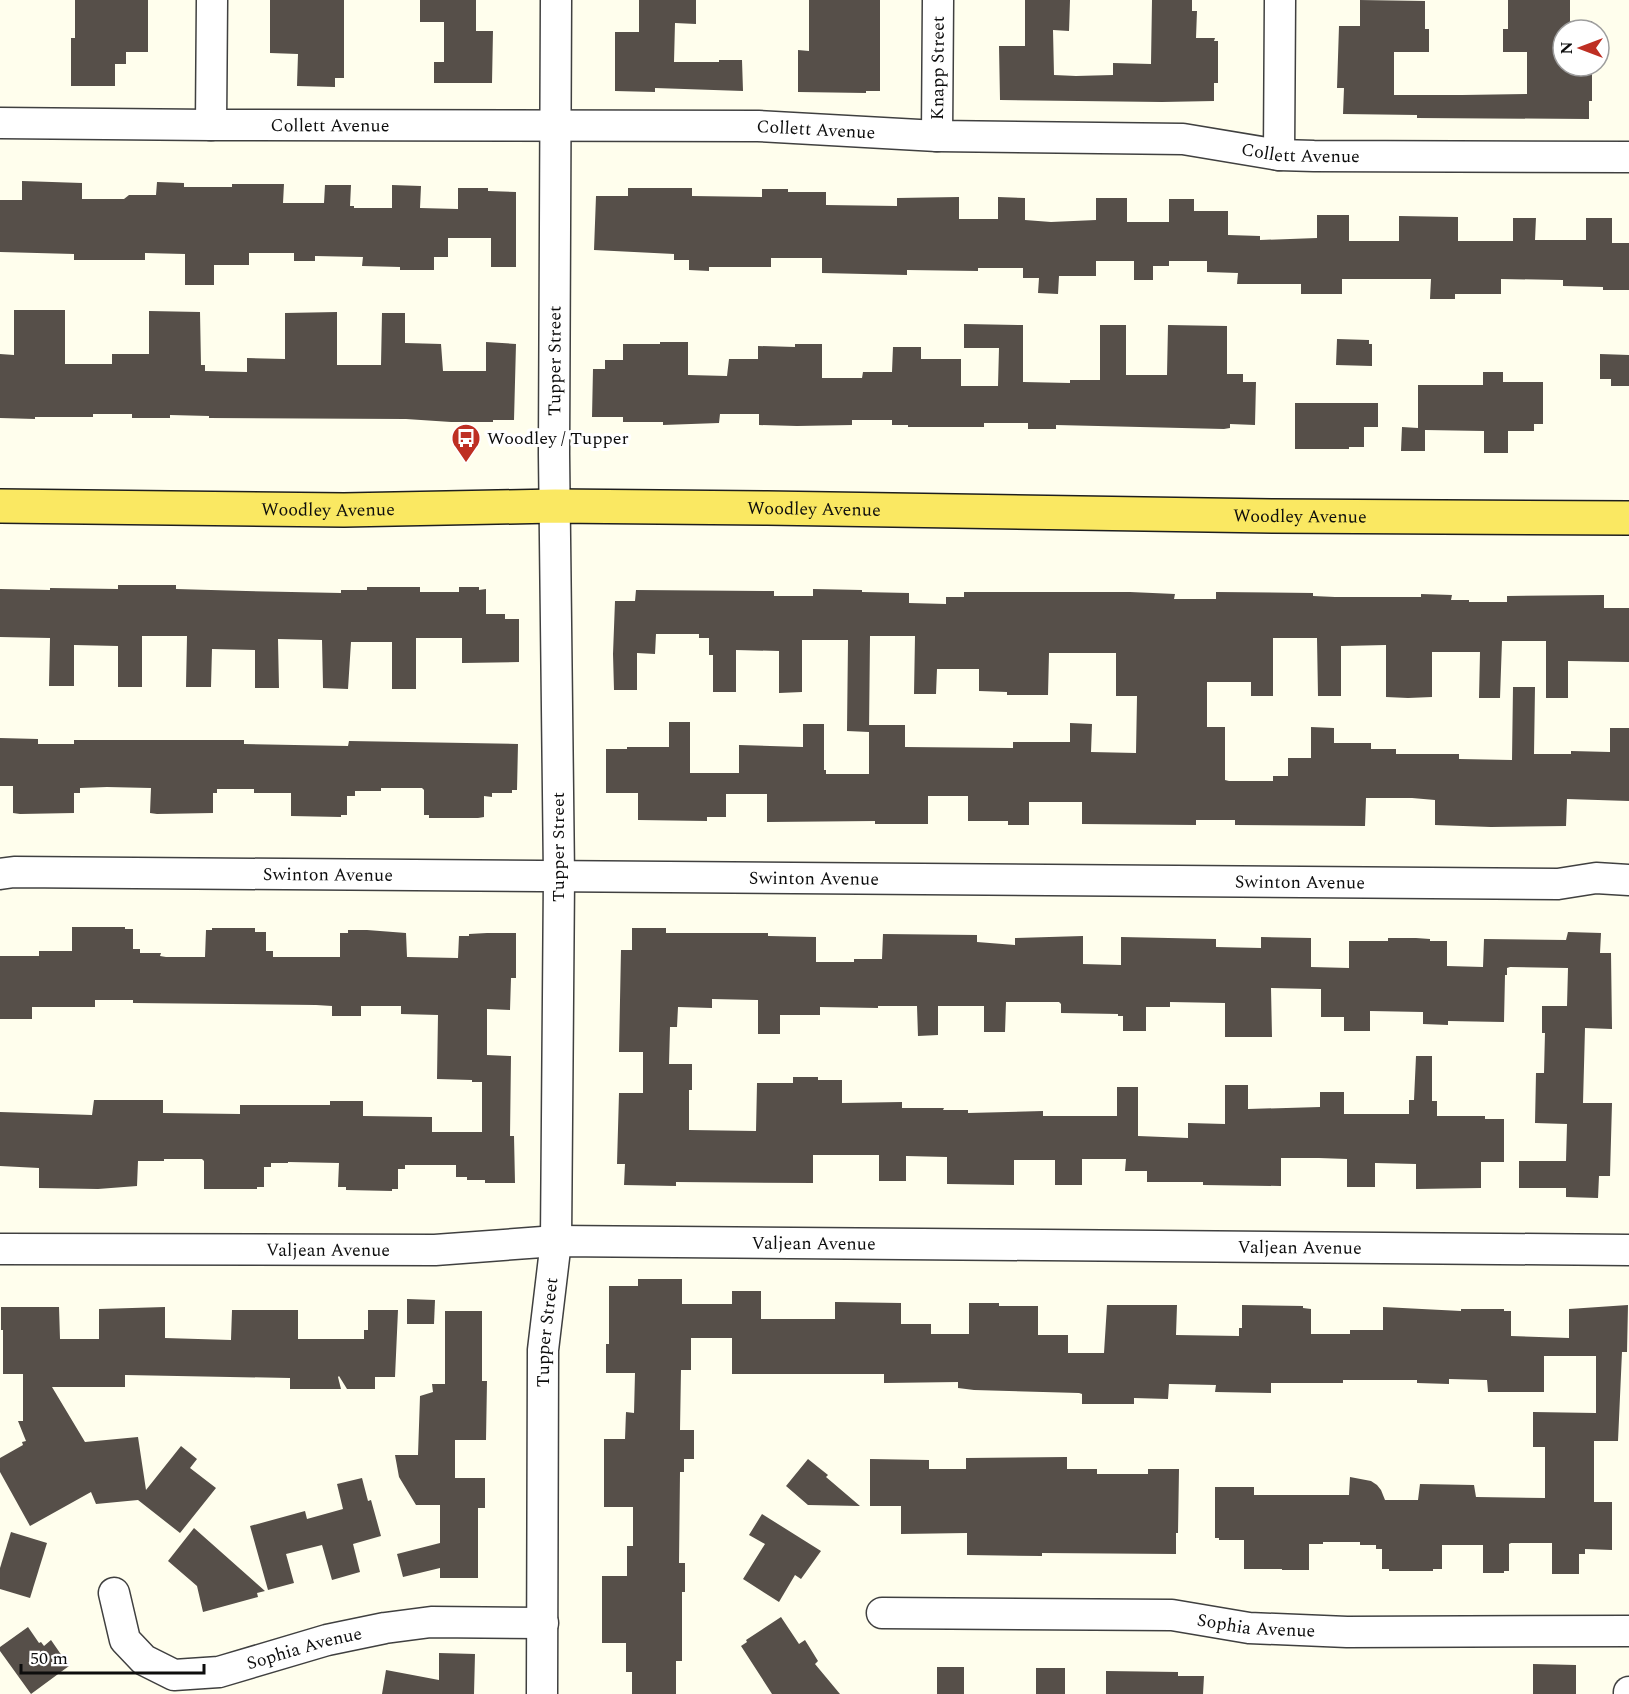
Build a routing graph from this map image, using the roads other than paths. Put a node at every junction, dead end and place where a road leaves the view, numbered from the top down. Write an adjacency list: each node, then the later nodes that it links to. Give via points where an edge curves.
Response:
1 (212, 0): 6 (street)
2 (556, 0): 7 (street, Tupper Street)
3 (938, 0): 8 (street, Knapp Street)
4 (1280, 0): 9 (street)
5 (0, 123): 6 (street, Collett Avenue)
6 (211, 126): 7 (street, Collett Avenue)
7 (554, 127): 8 (street, Collett Avenue, via 758,126); 12 (street, Tupper Street)
8 (937, 136): 9 (street, Collett Avenue, via 1183,139)
9 (1279, 155): 10 (street, Collett Avenue)
10 (1629, 157)
11 (0, 506): 12 (main road, Woodley Avenue, via 344,510)
12 (555, 506): 13 (main road, Woodley Avenue); 15 (street, Tupper Street)
13 (1629, 518)
14 (0, 874): 15 (street, Swinton Avenue)
15 (559, 877): 16 (street, Swinton Avenue, via 1558,884 1596,878); 17 (street, Tupper Street)
16 (1629, 880)
17 (556, 1241): 18 (street, Valjean Avenue, via 435,1250); 19 (street, Valjean Avenue); 22 (street, Tupper Street, via 543,1350)
18 (0, 1249)
19 (1629, 1250)
20 (114, 1593): 22 (street, Sophia Avenue, via 125,1640 144,1660 174,1675 219,1672 327,1640 385,1628 431,1622)
21 (882, 1613): 23 (street, Sophia Avenue, via 1172,1615 1249,1628 1347,1632)
22 (543, 1623): 24 (street, Tupper Street)
23 (1629, 1631)
24 (542, 1694)

